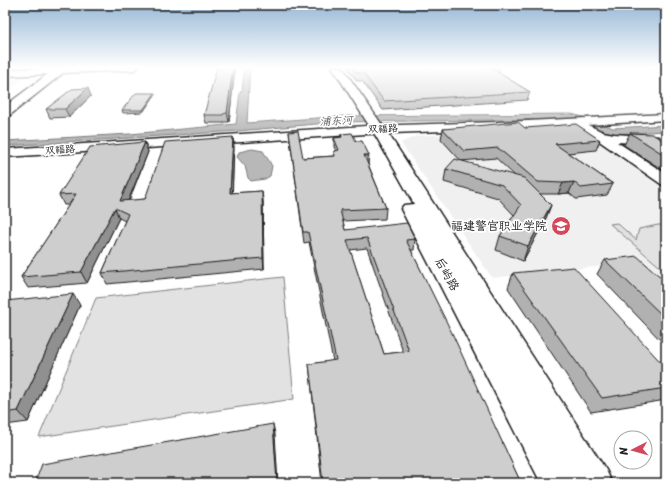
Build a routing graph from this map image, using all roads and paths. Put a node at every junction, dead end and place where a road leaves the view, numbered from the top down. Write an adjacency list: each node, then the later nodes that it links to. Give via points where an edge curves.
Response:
1 (26, 90): 5 (main road)
2 (33, 90): 6 (main road)
3 (345, 90): 8 (main road, 后屿路)
4 (349, 90): 8 (main road, 后屿路)
5 (5, 103)
6 (5, 112)
7 (666, 117): 9 (street, 双福路)
8 (367, 122): 9 (street, 双福路, via 511,126); 12 (street, 双福路); 14 (main road, 后屿路); 15 (main road, 后屿路)
9 (574, 122): 10 (street)
10 (599, 135): 11 (street); 13 (street)
11 (658, 141)
12 (5, 154)
13 (666, 181)
14 (561, 483)
15 (593, 483)

